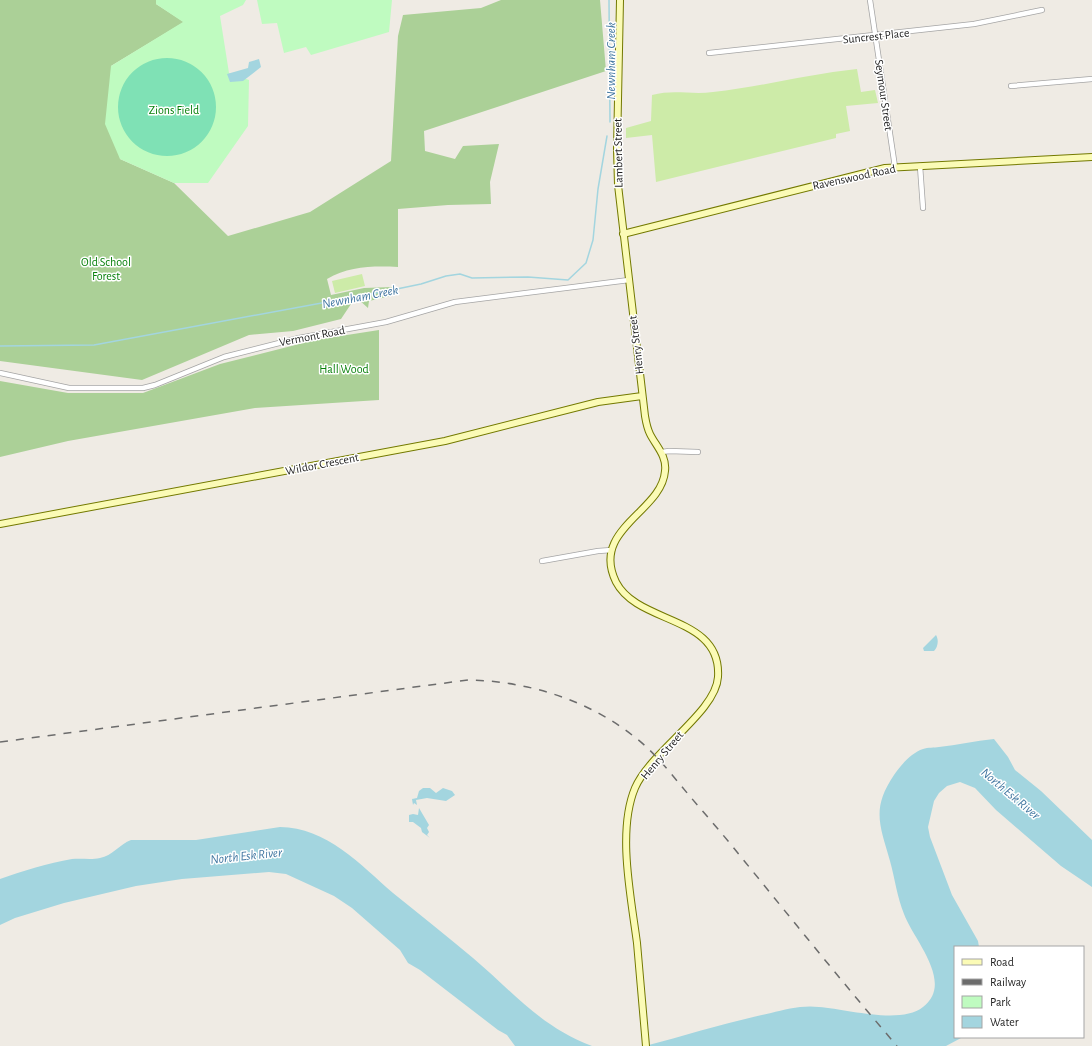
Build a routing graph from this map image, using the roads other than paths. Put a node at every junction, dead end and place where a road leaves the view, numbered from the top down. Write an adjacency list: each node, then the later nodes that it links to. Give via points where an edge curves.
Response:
1 (620, 0): 12 (street, Lambert Street, via 617,149)
2 (870, 0): 4 (street, Seymour Street)
3 (1042, 10): 4 (street, Suncrest Place, via 974,24)
4 (875, 36): 5 (street, Suncrest Place); 10 (street, Seymour Street)
5 (709, 53)
6 (1092, 80): 7 (street)
7 (1011, 86)
8 (1092, 157): 9 (street, Ravenswood Road)
9 (920, 166): 10 (street, Ravenswood Road); 11 (street)
10 (895, 167): 12 (street, Ravenswood Road, via 868,171)
11 (923, 208)
12 (623, 234): 13 (street, Henry Street)
13 (628, 280): 14 (street, Vermont Road, via 455,302 386,322 299,338 224,357 143,388 69,388); 15 (street, Henry Street)
14 (0, 373)
15 (642, 396): 16 (street, Henry Street, via 648,429); 18 (street, Wildor Crescent, via 598,402 445,441)
16 (662, 452): 17 (street); 19 (street, Henry Street, via 666,470 662,482 621,532)
17 (698, 452)
18 (0, 524)
19 (612, 550): 20 (street); 21 (street, Henry Street, via 614,575 625,594 637,603 704,638 714,652 718,669 716,686 709,701 646,770 635,789 628,812 627,853)
20 (542, 561)
21 (646, 1046)

